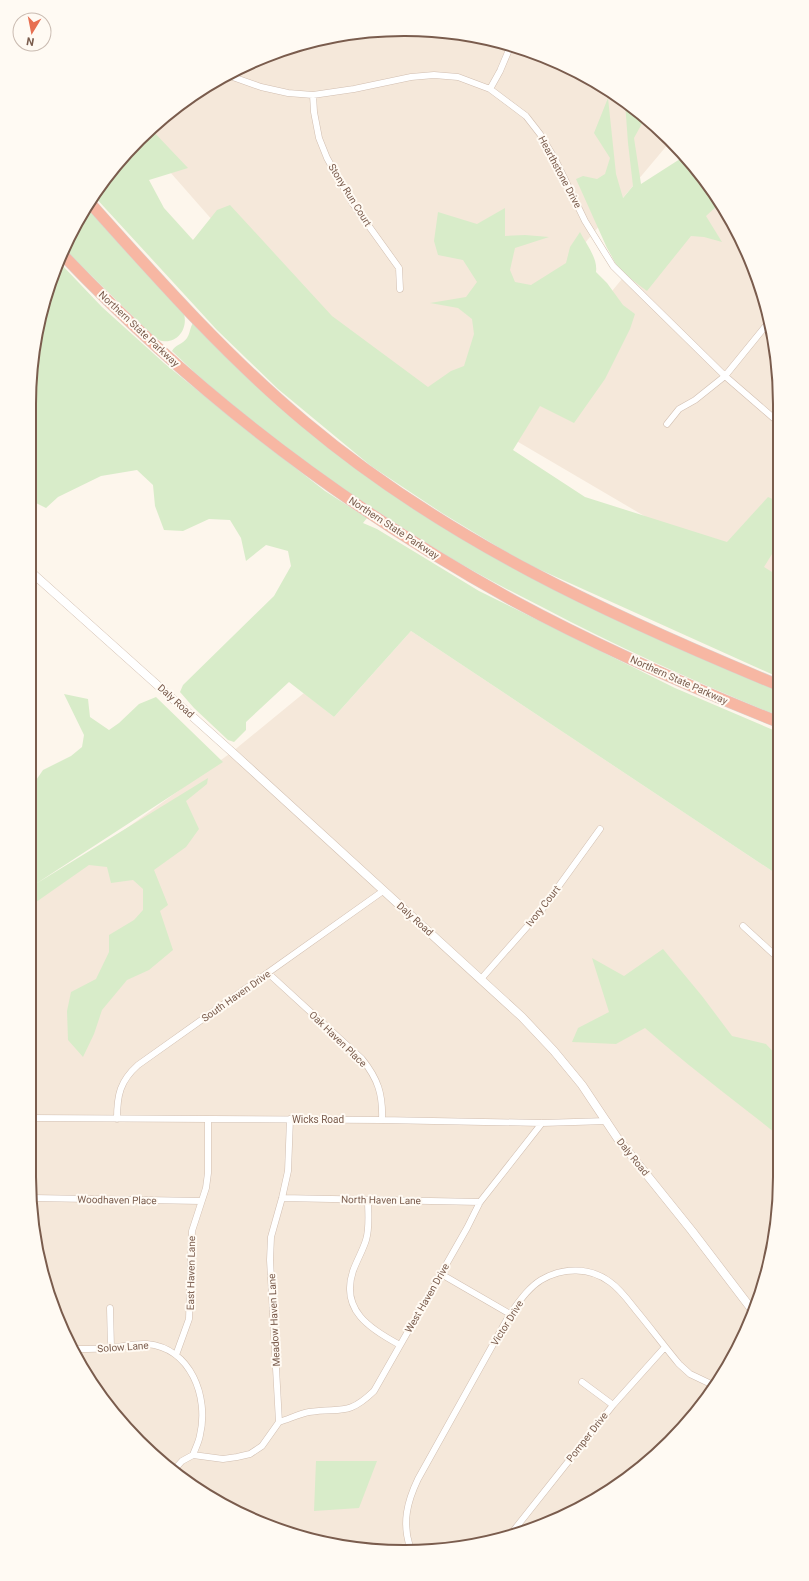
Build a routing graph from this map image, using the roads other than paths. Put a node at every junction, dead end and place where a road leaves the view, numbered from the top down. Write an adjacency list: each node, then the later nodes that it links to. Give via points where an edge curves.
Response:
1 (509, 52): 3 (street)
2 (235, 78): 4 (street, Hearthstone Drive, via 288,93)
3 (490, 89): 4 (street, Hearthstone Drive, via 458,77 434,75); 9 (street, Hearthstone Drive, via 526,116 540,134 555,158 585,221 613,266)
4 (313, 95): 7 (street, Stony Run Court, via 319,138 327,158 353,204 399,268)
5 (94, 207): 13 (highway, via 240,364 306,423 382,482 461,533 533,574 634,623)
6 (66, 258): 14 (highway, Northern State Parkway, via 136,328 202,387 321,480 386,524 471,576 554,622 647,666)
7 (400, 289)
8 (765, 327): 9 (street)
9 (725, 376): 10 (street, Hearthstone Drive); 11 (street, via 695,400 679,409)
10 (773, 418)
11 (667, 424)
12 (36, 576): 16 (street, Daly Road)
13 (773, 684)
14 (773, 720)
15 (600, 829): 20 (street, Ivory Court, via 540,912)
16 (383, 891): 19 (street, South Haven Drive); 20 (street, Daly Road)
17 (743, 926): 18 (street)
18 (773, 954)
19 (268, 973): 22 (street, South Haven Drive, via 128,1074 119,1091); 25 (street, Oak Haven Place, via 373,1072 380,1091)
20 (481, 979): 26 (street, Daly Road, via 554,1051)
21 (36, 1118): 22 (street, Wicks Road)
22 (117, 1119): 23 (street, Wicks Road)
23 (208, 1119): 24 (street, Wicks Road); 31 (street, East Haven Lane, via 208,1173)
24 (290, 1119): 25 (street, Wicks Road); 29 (street, Meadow Haven Lane, via 288,1171)
25 (382, 1120): 27 (street, Wicks Road)
26 (607, 1121): 27 (street, Wicks Road); 34 (street, Daly Road, via 618,1139)
27 (542, 1123): 32 (street, West Haven Drive)
28 (37, 1198): 31 (street, Woodhaven Place)
29 (282, 1198): 30 (street, North Haven Lane); 45 (street, Meadow Haven Lane, via 271,1237 270,1260)
30 (368, 1200): 32 (street, North Haven Lane); 37 (street, via 366,1239 350,1286 352,1300 364,1322)
31 (201, 1201): 41 (street, East Haven Lane, via 192,1231 189,1319)
32 (480, 1202): 33 (street, West Haven Drive)
33 (441, 1274): 36 (street); 37 (street, West Haven Drive)
34 (749, 1306)
35 (110, 1308): 39 (street)
36 (510, 1314): 38 (street, Victor Drive, via 541,1280 559,1272 578,1270 596,1274 610,1282 623,1294); 49 (street, Victor Drive, via 412,1492 406,1518)
37 (400, 1345): 45 (street, West Haven Drive, via 374,1391 362,1402 348,1410 309,1412)
38 (665, 1347): 43 (street, Victor Drive, via 690,1374); 44 (street, Pomper Drive)
39 (111, 1348): 40 (street, Solow Lane); 41 (street, Solow Lane, via 146,1344 161,1347)
40 (79, 1349)
41 (176, 1355): 46 (street, Solow Lane, via 193,1375 202,1402 200,1436)
42 (582, 1382): 44 (street)
43 (709, 1383)
44 (613, 1405): 48 (street, Pomper Drive)
45 (279, 1422): 46 (street, via 262,1446 250,1454 223,1458)
46 (193, 1455): 47 (street)
47 (177, 1467)
48 (516, 1527)
49 (409, 1545)

